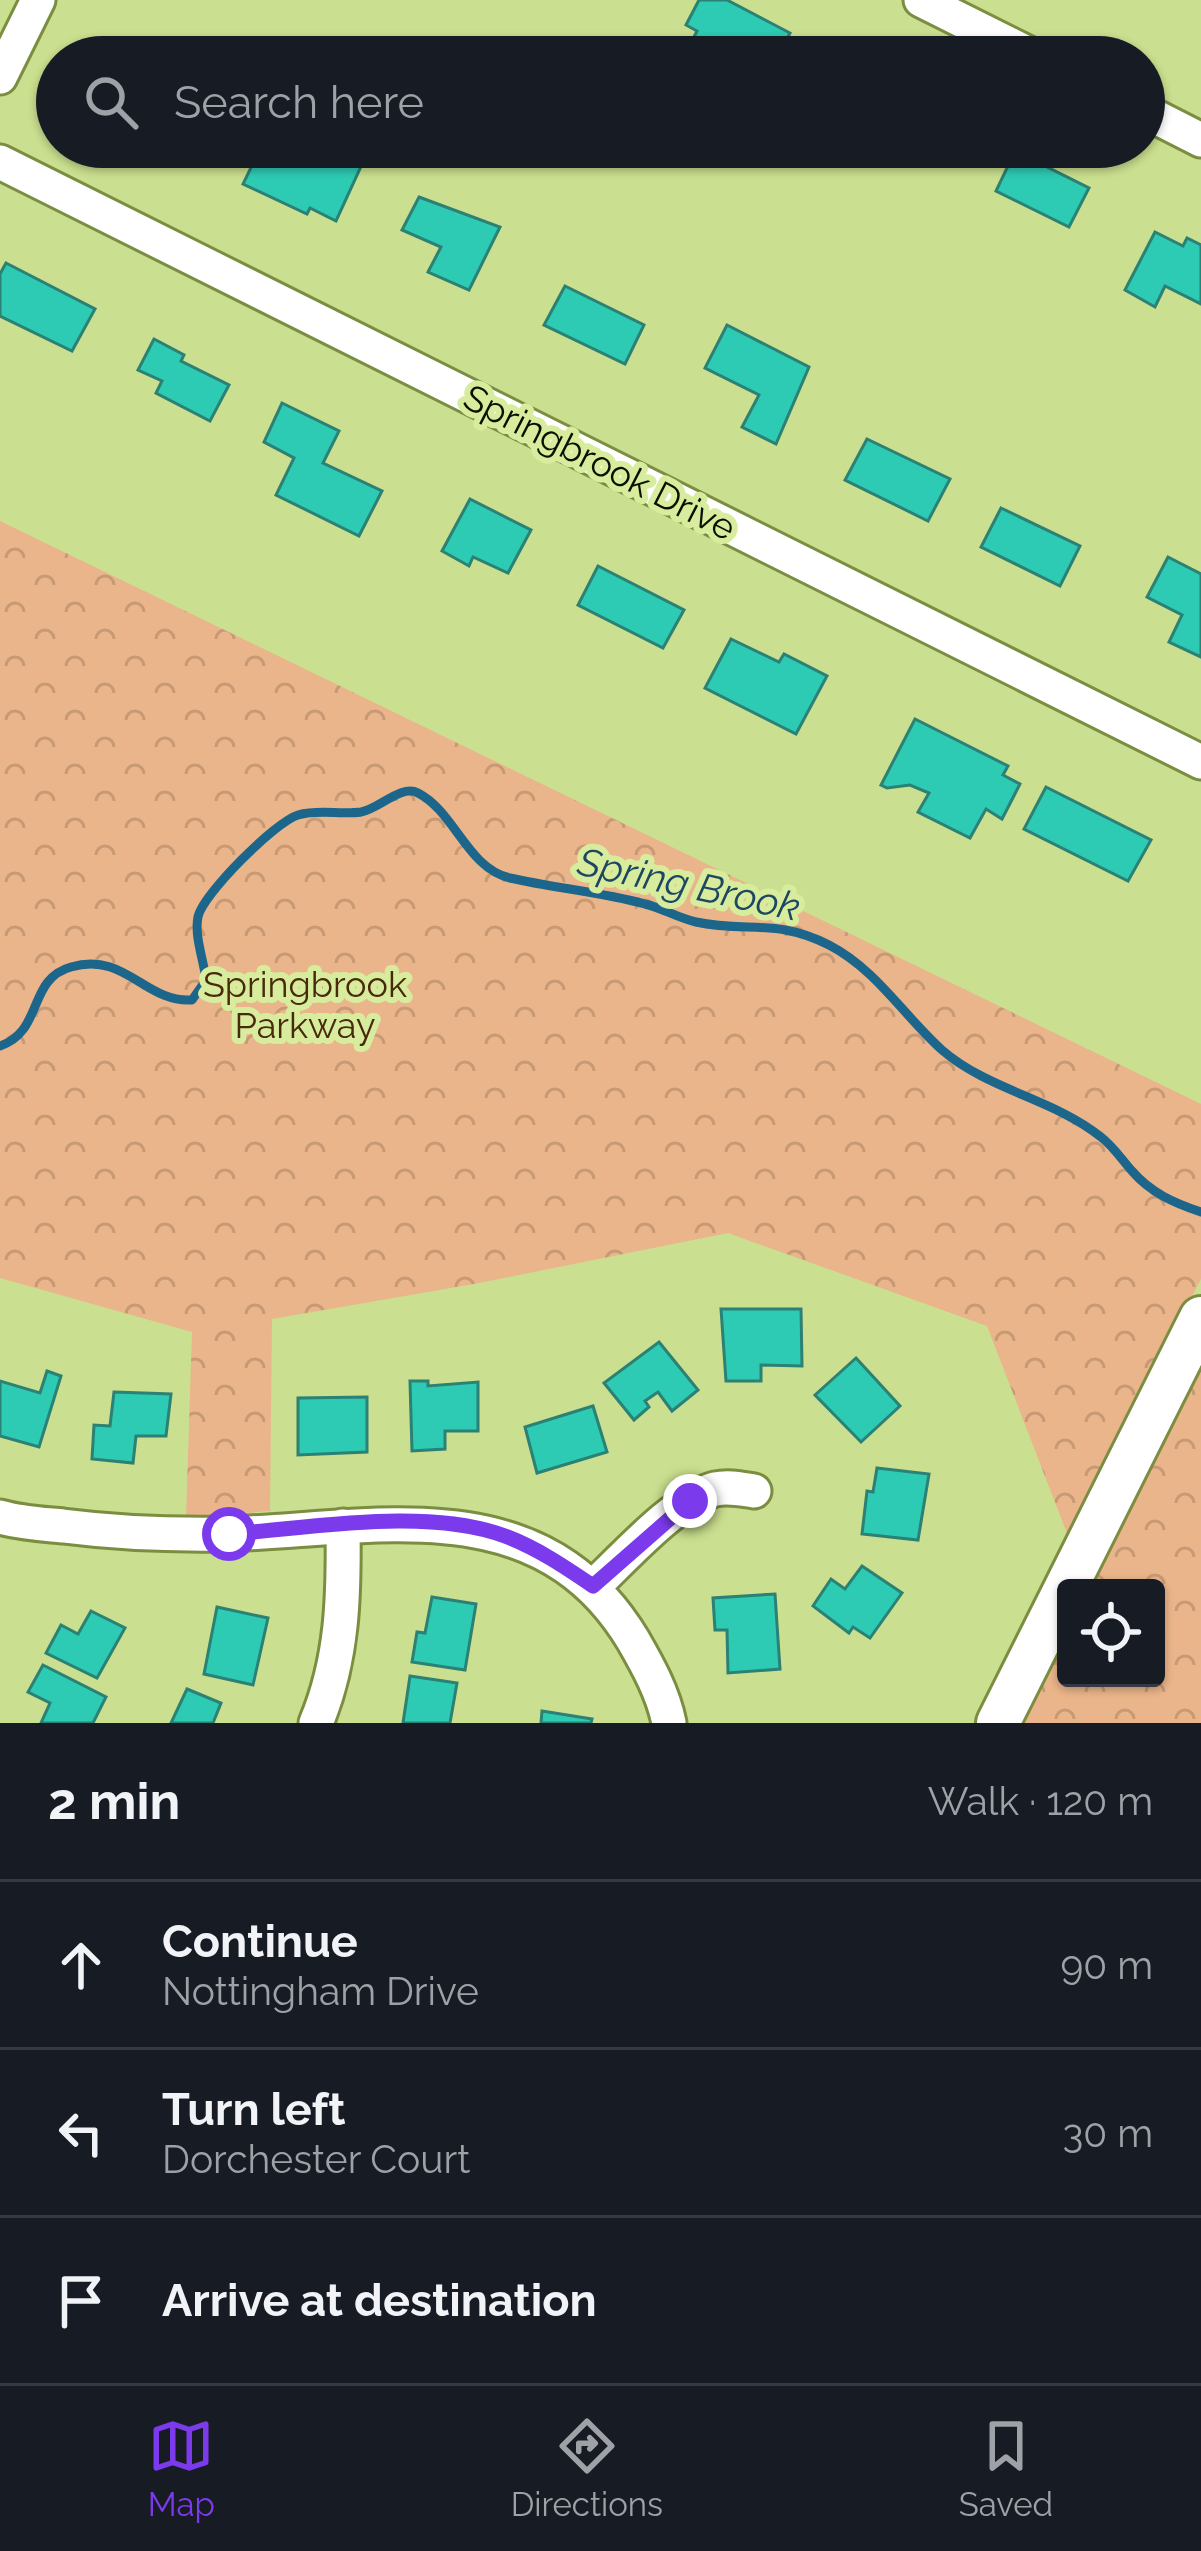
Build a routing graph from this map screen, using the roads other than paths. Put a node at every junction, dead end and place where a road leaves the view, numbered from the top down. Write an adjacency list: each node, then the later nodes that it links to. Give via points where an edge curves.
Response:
1 (38, 0): 4 (street)
2 (921, 0): 3 (street)
3 (993, 36)
4 (0, 76)
5 (1165, 122): 6 (street)
6 (1201, 140)
7 (0, 162): 8 (street, Springbrook Drive)
8 (1201, 762)
9 (1201, 1318): 16 (street)
10 (754, 1491): 13 (street, via 730,1487 690,1501)
11 (2, 1526): 12 (street, via 127,1534)
12 (343, 1526): 13 (street, via 437,1524 502,1535); 14 (street, via 344,1612)
13 (593, 1586): 15 (street, via 637,1646)
14 (316, 1723)
15 (669, 1723)
16 (998, 1723)

